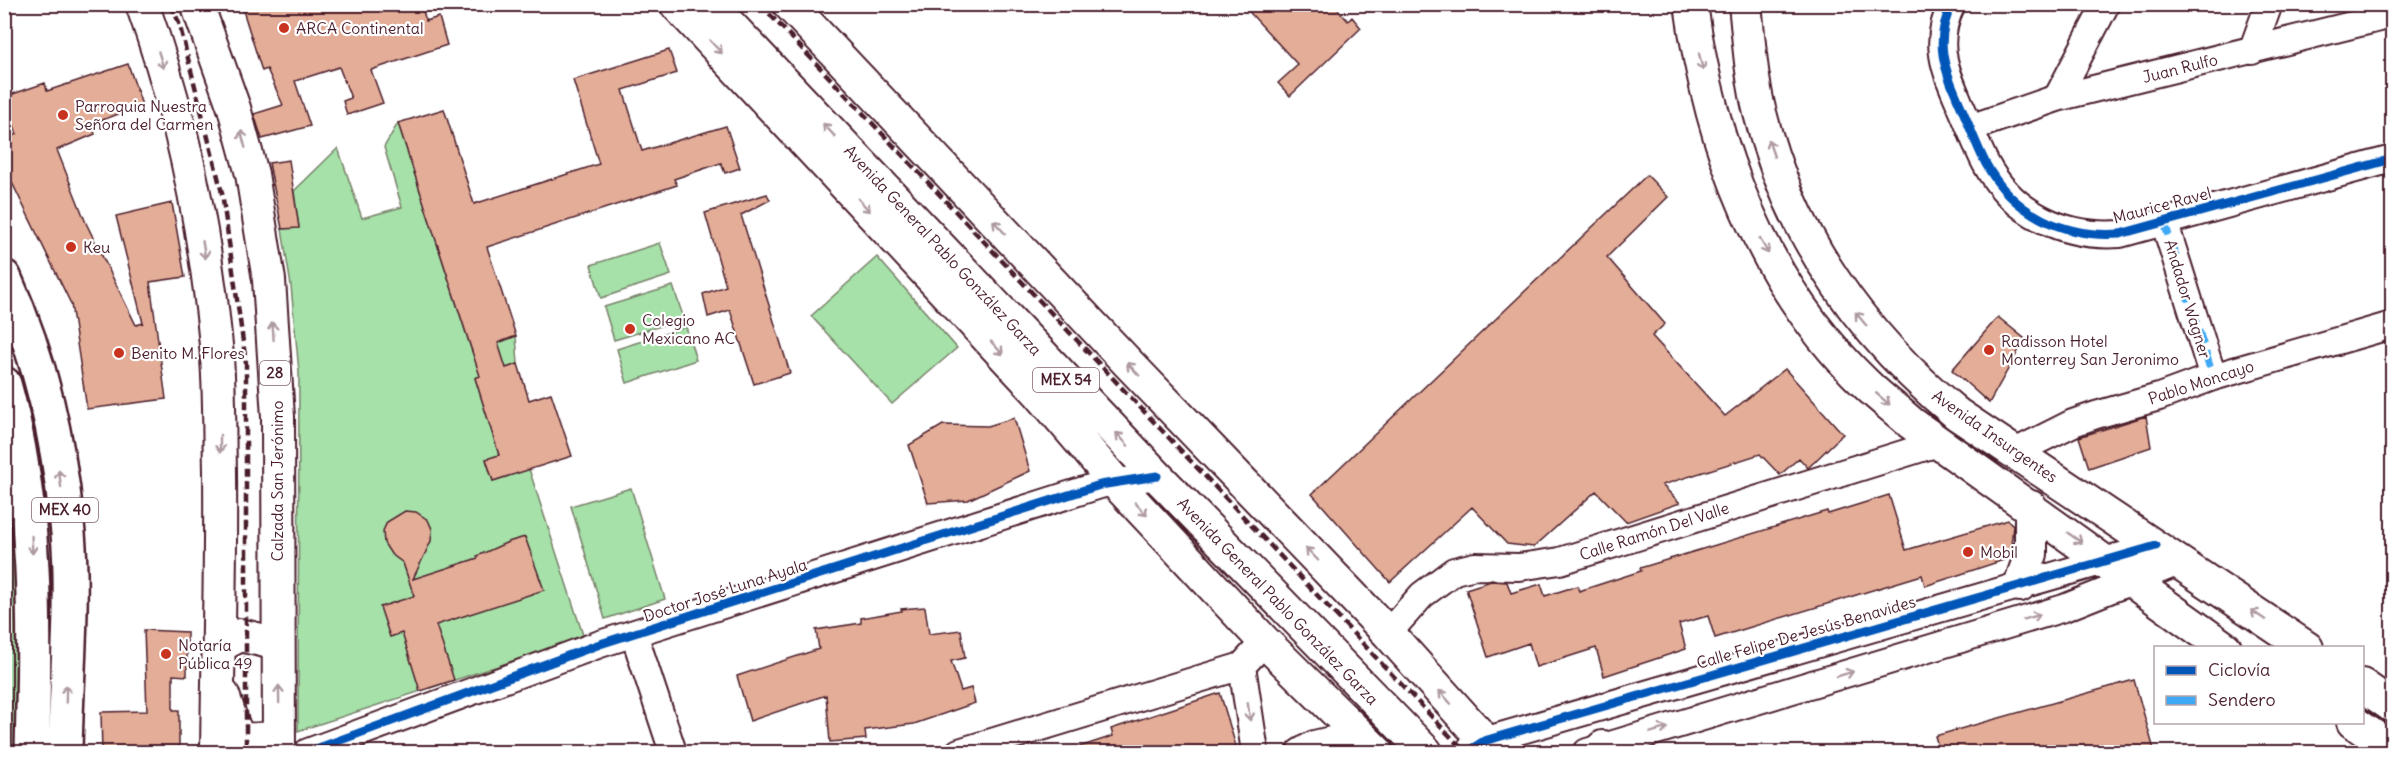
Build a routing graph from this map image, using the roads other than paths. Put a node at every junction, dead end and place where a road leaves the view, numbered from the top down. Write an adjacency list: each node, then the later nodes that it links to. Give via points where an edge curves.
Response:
1 (142, 4): 35 (main road, one-way to 35, via 181,132 198,207 211,300 219,429)
2 (197, 4): 34 (main road, Calzada San Jerónimo / 28, one-way to 2, via 278,417 269,280 252,174 234,108)
3 (676, 4): 24 (main road, Avenida General Pablo González Garza / MEX 54, one-way to 24, via 1039,393)
4 (710, 4): 23 (main road, Avenida General Pablo González Garza / MEX 54, one-way to 4)
5 (789, 4): 31 (main road, MEX 54, one-way to 5)
6 (1691, 4): 21 (main road, one-way to 21, via 1719,139 1759,238 1816,328 1842,359 1867,385)
7 (1745, 4): 22 (main road, Avenida Insurgentes, one-way to 7, via 1957,414 1917,380 1843,297 1787,195 1769,143 1751,61)
8 (1952, 4): 14 (street, Maurice Ravel, via 1941,35 1943,60)
9 (2106, 4): 13 (street)
10 (2269, 4): 12 (street)
11 (2392, 15): 12 (street, Juan Rulfo)
12 (2252, 51): 13 (street, Juan Rulfo)
13 (2057, 98): 14 (street, Juan Rulfo)
14 (1970, 128): 16 (street, Maurice Ravel, via 1986,164 2011,198 2060,228 2120,234)
15 (2392, 159): 16 (street, Maurice Ravel)
16 (2164, 221): 19 (street, Andador Wagner)
17 (4, 277): 49 (highway, MEX 40, one-way to 17, via 68,535 48,396 27,328)
18 (2392, 325): 19 (street, Pablo Moncayo)
19 (2213, 377): 22 (street, Pablo Moncayo, via 2073,423)
20 (4, 384): 48 (highway, MEX 40, one-way to 48, via 17,428 32,543)
21 (1938, 443): 25 (main road); 31 (street, Calle Ramón Del Valle, via 1560,561 1519,567 1475,566 1454,571 1422,595)
22 (2015, 452): 26 (main road, Avenida Insurgentes)
23 (1157, 476): 24 (street, Doctor José Luna Ayala); 57 (main road, Avenida General Pablo González Garza / MEX 54)
24 (1115, 482): 30 (main road, Avenida General Pablo González Garza / MEX 54, one-way to 30); 32 (street, Doctor José Luna Ayala)
25 (2031, 507): 27 (main road, one-way to 27); 29 (main road, via 2031,554)
26 (2168, 554): 27 (street, Calle Felipe De Jesús Benavides); 28 (street); 37 (main road, Avenida Insurgentes, one-way to 26)
27 (2104, 559): 28 (main road); 29 (street, Calle Felipe De Jesús Benavides)
28 (2133, 580): 36 (main road); 47 (street, one-way to 28, via 2064,608)
29 (2020, 585): 45 (street, Calle Felipe De Jesús Benavides)
30 (1242, 618): 33 (main road, Avenida General Pablo González Garza / MEX 54); 56 (main road, via 1271,627)
31 (1388, 633): 45 (main road, MEX 54, one-way to 31)
32 (634, 634): 51 (street, Doctor José Luna Ayala); 52 (street)
33 (1264, 641): 38 (street); 43 (main road, Avenida General Pablo González Garza / MEX 54)
34 (278, 644): 35 (main road, via 240,635); 44 (main road, Calzada San Jerónimo / 28, one-way to 34)
35 (219, 646): 39 (main road)
36 (2222, 646)
37 (2304, 646)
38 (1242, 666): 53 (street); 54 (street, one-way to 54)
39 (218, 680): 44 (main road, via 242,739); 50 (main road)
40 (2364, 686): 41 (main road)
41 (2392, 706)
42 (2354, 724): 46 (main road)
43 (1367, 743): 55 (street, via 1314,744)
44 (279, 745)
45 (1482, 749)
46 (2392, 749)
47 (1596, 751)
48 (32, 753)
49 (65, 753)
50 (217, 753)
51 (308, 753)
52 (673, 753)
53 (959, 753)
54 (1255, 753)
55 (1300, 753)
56 (1400, 753)
57 (1426, 753)

